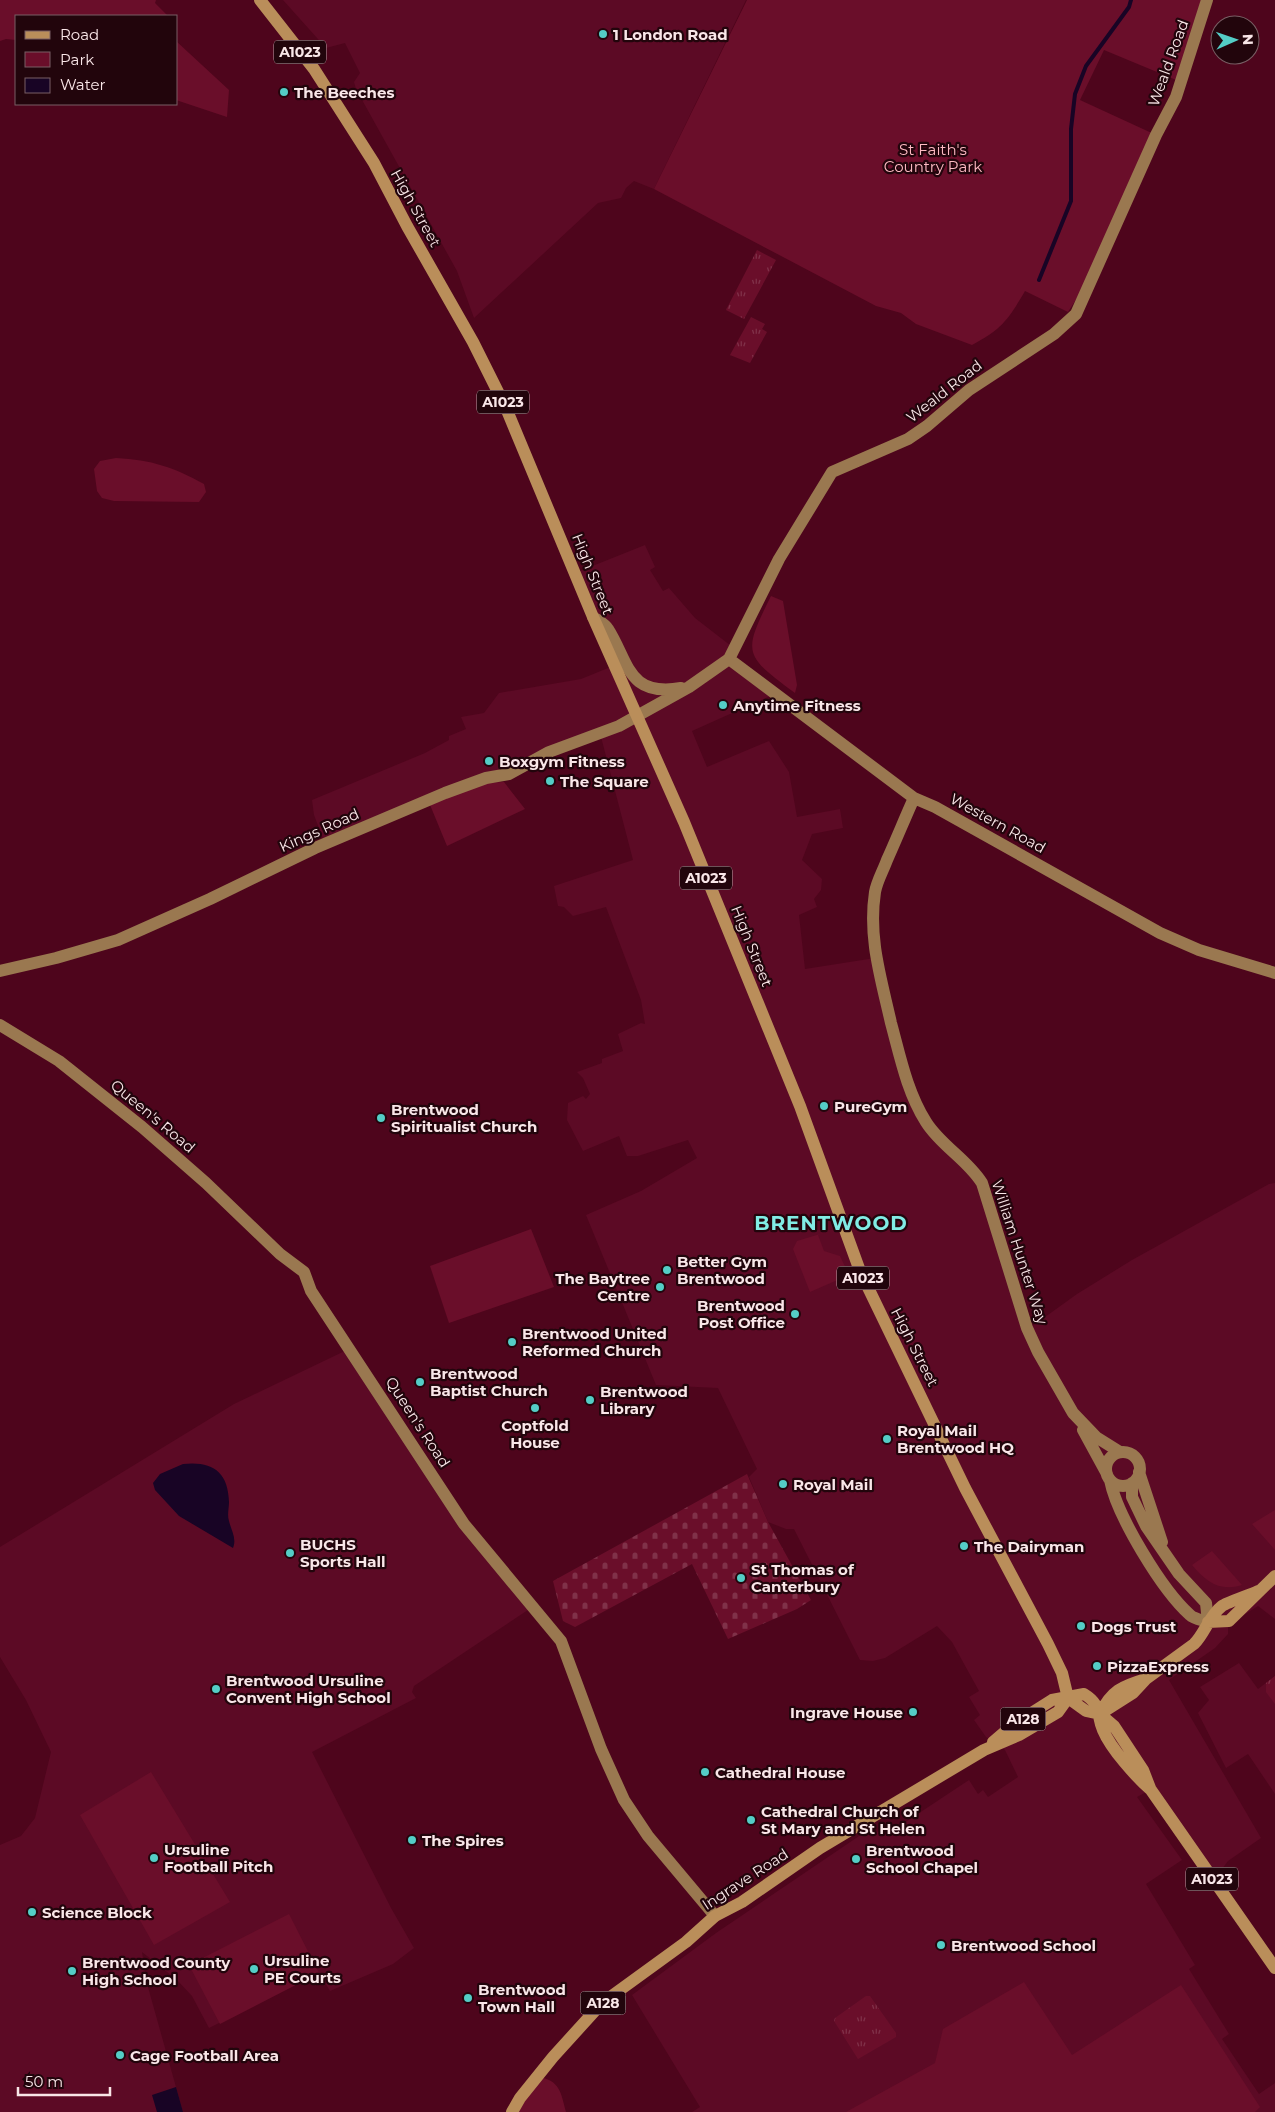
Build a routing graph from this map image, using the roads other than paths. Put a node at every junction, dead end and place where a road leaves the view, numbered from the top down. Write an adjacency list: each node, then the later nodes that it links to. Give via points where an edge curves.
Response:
1 (260, 0): 3 (main road, High Street / A1023, via 314,68 338,105 374,163 473,342 506,408)
2 (1207, 0): 4 (street, Weald Road, via 1176,97 1076,314 1054,334 969,390 908,440 832,472 779,559)
3 (592, 617): 5 (street, via 607,627 624,665 638,680 658,689); 6 (main road, High Street / A1023)
4 (729, 658): 5 (street, Weald Road); 7 (street, Western Road)
5 (689, 687): 6 (street, Weald Road)
6 (636, 715): 8 (street, Kings Road, via 619,726 549,752 509,774 460,786 315,848 118,940); 21 (main road, High Street / A1023, via 774,1042 868,1290 965,1488 1048,1644 1062,1673)
7 (914, 798): 9 (street, Western Road, via 1166,936); 12 (street, William Hunter Way, via 875,890 873,910 875,958 898,1051 916,1104 927,1124 974,1170 982,1183 1027,1328)
8 (6, 969): 10 (street, Kings Road)
9 (1275, 973)
10 (0, 976)
11 (0, 1024): 24 (street, Queen's Road, via 59,1061 116,1106 206,1182 280,1254 304,1272 311,1291 460,1518 561,1641 601,1749 624,1800 648,1836)
12 (1073, 1413): 13 (street, William Hunter Way, via 1092,1434); 15 (street, William Hunter Way)
13 (1120, 1452): 14 (street, via 1128,1452 1135,1457); 15 (street, via 1108,1460)
14 (1139, 1472): 16 (street); 17 (street)
15 (1108, 1477): 16 (street, via 1121,1486); 19 (street, William Hunter Way, via 1123,1514 1154,1572 1192,1616)
16 (1132, 1484): 17 (street, via 1135,1504)
17 (1169, 1561): 19 (street, via 1206,1603)
18 (1275, 1576): 19 (main road, via 1228,1621)
19 (1208, 1622): 20 (main road, via 1194,1644)
20 (1146, 1679): 22 (main road, via 1133,1693); 22 (main road, via 1111,1695)
21 (1068, 1698): 22 (main road, via 1086,1711); 24 (main road, Ingrave Road / A128, via 1058,1712 1019,1735 984,1750 820,1848 742,1902)
22 (1100, 1714): 23 (main road, A1023, via 1114,1726 1143,1770); 23 (main road, A1023, via 1106,1735 1135,1776)
23 (1151, 1790): 25 (main road, A1023)
24 (715, 1916): 26 (main road, Ingrave Road / A128, via 686,1942 622,1986 602,2004 553,2057)
25 (1275, 1968)
26 (512, 2112)

